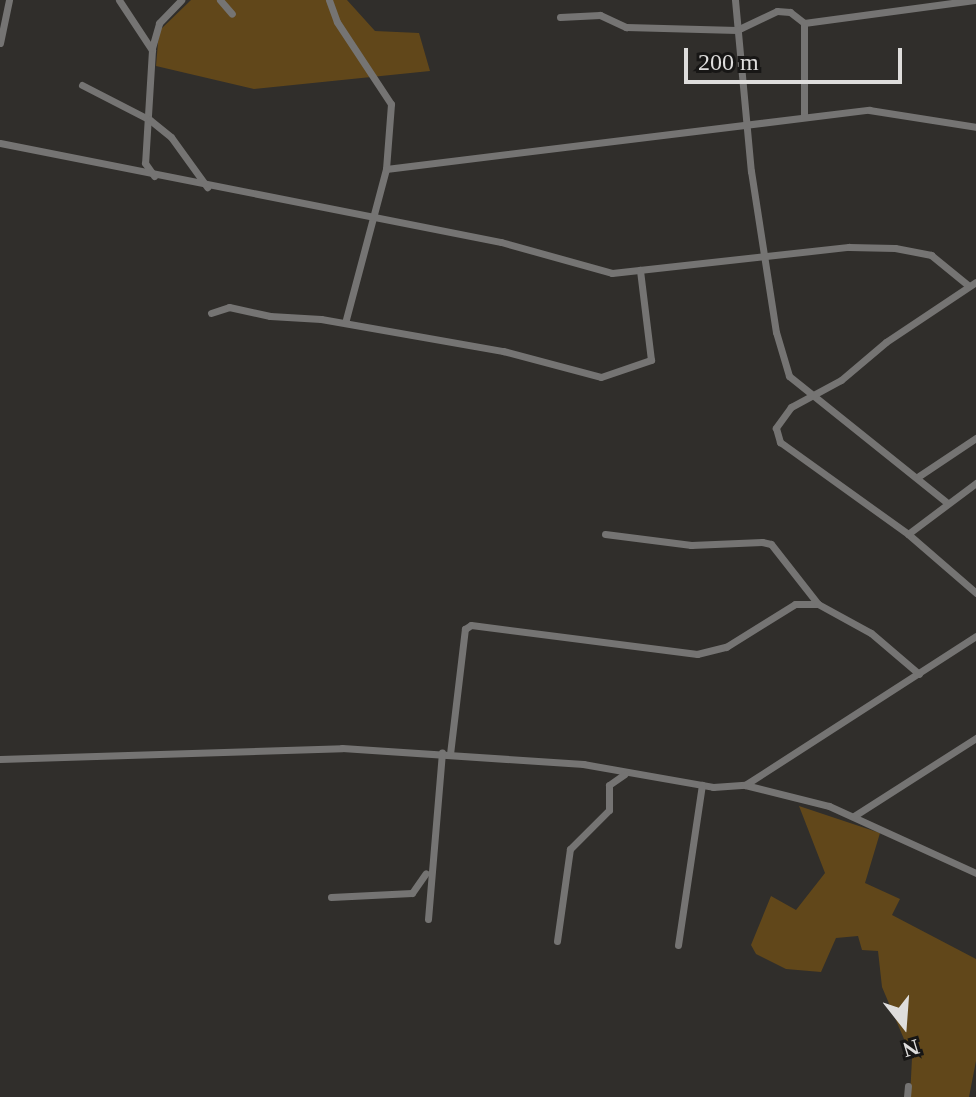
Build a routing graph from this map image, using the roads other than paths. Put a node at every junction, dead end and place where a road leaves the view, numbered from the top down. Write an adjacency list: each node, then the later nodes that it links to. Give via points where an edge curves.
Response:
1 (9, 0): 12 (street)
2 (119, 0): 13 (street)
3 (181, 0): 13 (street, via 159,23)
4 (220, 0): 8 (street)
5 (329, 0): 20 (street, via 337,22 391,104)
6 (735, 0): 11 (street)
7 (974, 0): 10 (street)
8 (232, 14)
9 (560, 17): 11 (street, via 600,15 626,27)
10 (804, 23): 11 (street, via 790,12 777,11); 15 (street)
11 (737, 30): 18 (street)
12 (0, 43)
13 (152, 50): 16 (street)
14 (82, 85): 16 (street)
15 (804, 116): 17 (street, via 869,110); 18 (street)
16 (150, 120): 21 (street, via 145,163); 22 (street, via 171,137)
17 (976, 127)
18 (751, 128): 20 (street); 24 (street, via 751,171)
19 (0, 143): 21 (street)
20 (386, 169): 23 (street)
21 (154, 176): 22 (street)
22 (207, 187): 23 (street)
23 (371, 220): 25 (street, via 501,242 612,273); 28 (street)
24 (766, 257): 25 (street); 26 (street, via 849,247 914,250 931,255); 29 (street, via 782,359 797,387)
25 (640, 270): 28 (street, via 651,360 601,377 503,351)
26 (972, 284): 29 (street, via 886,342 841,380)
27 (211, 313): 28 (street, via 229,307)
28 (345, 323)
29 (812, 395): 31 (street); 35 (street, via 778,419 780,442)
30 (976, 438): 31 (street)
31 (919, 476): 33 (street)
32 (976, 483): 33 (street)
33 (946, 502): 35 (street)
34 (605, 534): 37 (street, via 691,545 771,544)
35 (908, 534): 36 (street)
36 (976, 593)
37 (818, 604): 39 (street, via 871,633); 41 (street, via 795,604 726,647 697,654 467,626)
38 (976, 636): 39 (street)
39 (919, 674): 45 (street)
40 (976, 738): 46 (street)
41 (446, 754): 42 (street, via 342,748); 43 (street, via 583,764); 47 (street)
42 (0, 759)
43 (627, 773): 44 (street); 51 (street, via 609,785 609,810 570,849)
44 (702, 785): 45 (street); 52 (street)
45 (745, 785): 46 (street)
46 (854, 816): 48 (street)
47 (428, 863): 49 (street, via 423,883 412,893); 50 (street)
48 (976, 873)
49 (331, 897)
50 (428, 919)
51 (557, 941)
52 (678, 945)
53 (908, 1086): 54 (street)
54 (907, 1097)

